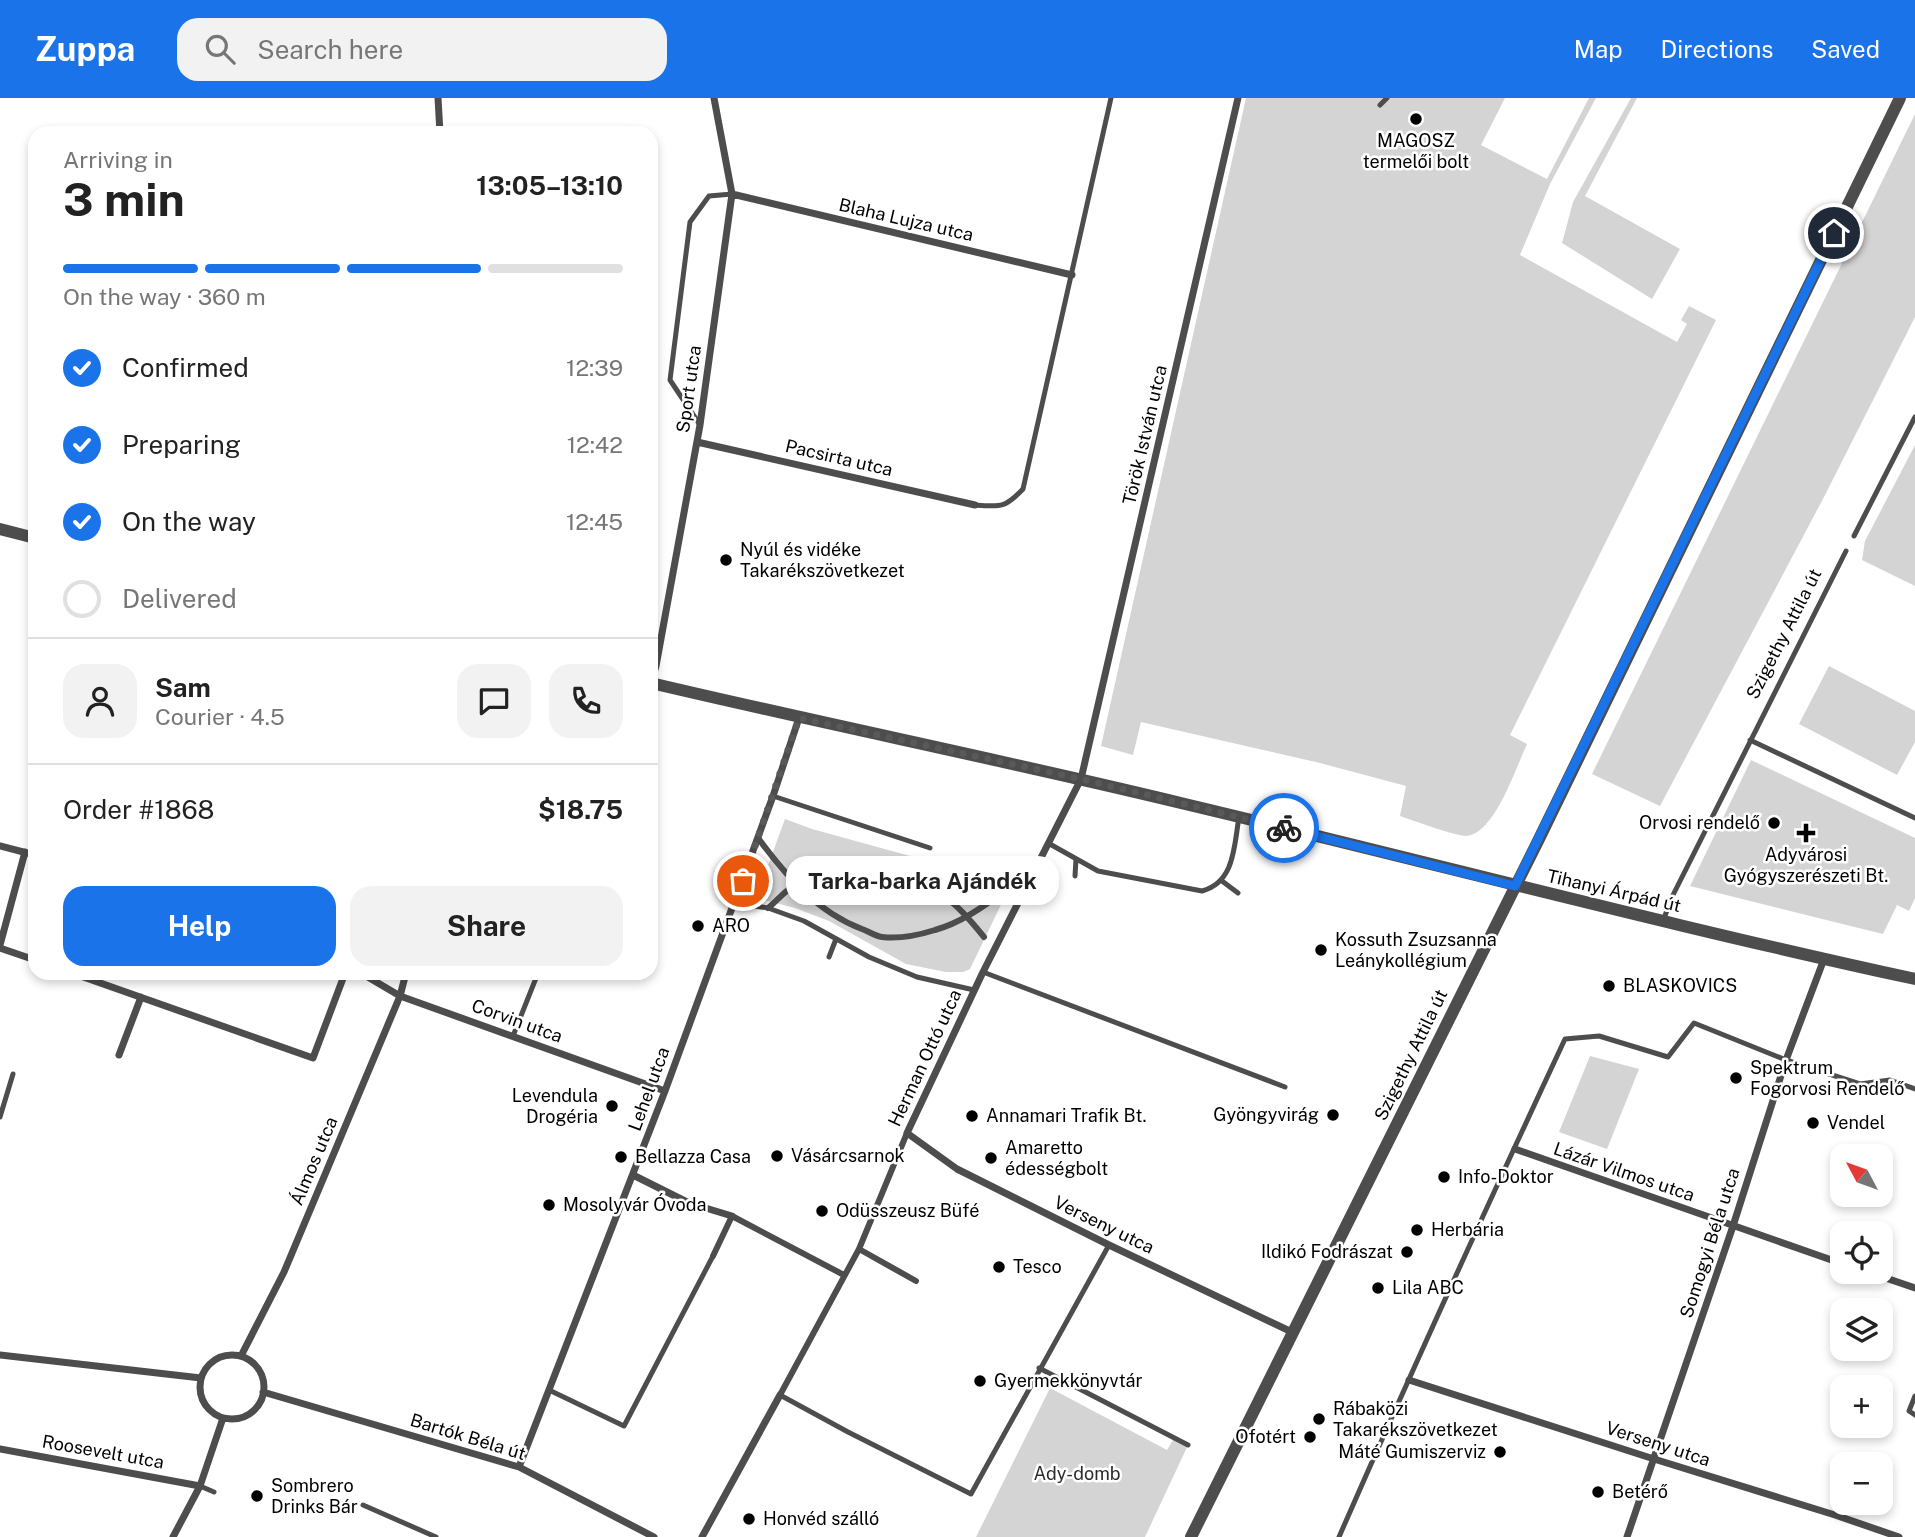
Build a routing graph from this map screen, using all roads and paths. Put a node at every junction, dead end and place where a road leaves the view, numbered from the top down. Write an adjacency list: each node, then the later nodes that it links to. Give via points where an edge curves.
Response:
1 (438, 98): 8 (street)
2 (713, 98): 9 (street, Sport utca)
3 (1111, 98): 10 (lane)
4 (1238, 98): 23 (street, Török István utca)
5 (1387, 98): 7 (lane)
6 (1900, 98): 37 (street, Szigethy Attila út)
7 (1380, 105)
8 (440, 126)
9 (732, 194): 10 (street, Blaha Lujza utca); 12 (street, Sport utca); 12 (lane, via 709,196 690,222 670,380)
10 (1072, 275): 14 (lane, via 1023,489 1010,504)
11 (1915, 418): 17 (lane)
12 (700, 425): 13 (street, Sport utca)
13 (697, 442): 14 (street, Pacsirta utca); 19 (street, Sport utca)
14 (975, 505)
15 (0, 530): 16 (street)
16 (28, 536)
17 (1854, 536)
18 (1846, 551): 22 (lane, Szigethy Attila út)
19 (658, 655)
20 (658, 685): 21 (street, Tihanyi Árpád út)
21 (799, 718): 23 (street, Tihanyi Árpád út); 24 (street, Lehel utca)
22 (1749, 740): 26 (lane); 43 (lane, Szigethy Attila út)
23 (1081, 779): 25 (street, Tihanyi Árpád út); 28 (street, Herman Ottó utca)
24 (773, 796): 27 (street, Lehel utca); 30 (lane)
25 (1239, 817): 35 (lane, via 1230,865); 37 (street, Tihanyi Árpád út)
26 (1915, 818)
27 (758, 838): 36 (street); 40 (street, Lehel utca)
28 (1048, 843): 33 (lane); 50 (street, Herman Ottó utca)
29 (0, 846): 31 (street)
30 (930, 848)
31 (25, 852): 32 (street); 46 (street)
32 (28, 853)
33 (1076, 859): 34 (lane); 35 (lane, via 1098,871 1202,891)
34 (1075, 876)
35 (1222, 881): 39 (lane)
36 (796, 884): 41 (street); 42 (street, via 864,875 903,880 937,891); 42 (street, via 828,912 881,937 913,936)
37 (1515, 886): 43 (street, Tihanyi Árpád út); 81 (street, Szigethy Attila út)
38 (1005, 891): 42 (street)
39 (1238, 893)
40 (735, 902): 41 (lane); 66 (street, Lehel utca)
41 (768, 908): 45 (lane)
42 (966, 916): 44 (street)
43 (1663, 921): 49 (street, Tihanyi Árpád út)
44 (984, 937)
45 (836, 939): 48 (lane); 57 (lane, via 917,977)
46 (0, 946): 47 (street)
47 (28, 957)
48 (829, 957)
49 (1824, 959): 51 (street, Tihanyi Árpád út); 62 (street, Somogyi Béla utca)
50 (983, 972): 57 (street, Herman Ottó utca); 64 (lane)
51 (1915, 979)
52 (92, 980): 59 (street)
53 (342, 980): 59 (street, via 313,1058)
54 (373, 980): 58 (street, Corvin utca)
55 (403, 980): 58 (street, Álmos utca)
56 (535, 980): 60 (lane)
57 (974, 990): 68 (street, Herman Ottó utca)
58 (400, 996): 60 (street, Corvin utca); 83 (street, Álmos utca, via 285,1272)
59 (141, 997): 61 (street)
60 (513, 1036): 66 (street, Corvin utca)
61 (119, 1055)
62 (1786, 1060): 65 (lane, via 1860,1084 1889,1080); 69 (lane, via 1694,1023 1668,1057 1599,1036 1565,1039); 72 (street, Somogyi Béla utca)
63 (13, 1074): 67 (lane)
64 (1285, 1087)
65 (1915, 1088)
66 (665, 1091): 70 (street, Lehel utca)
67 (0, 1117)
68 (907, 1133): 73 (street, Verseny utca, via 957,1169); 74 (street, Herman Ottó utca)
69 (1515, 1149): 72 (street, Lázár Vilmos utca); 86 (lane)
70 (633, 1175): 71 (street, via 689,1203); 87 (street, Lehel utca)
71 (732, 1216): 75 (street); 77 (street)
72 (1733, 1226): 76 (street, Lázár Vilmos utca); 95 (street, Somogyi Béla utca)
73 (1109, 1245): 81 (street, Verseny utca); 84 (lane)
74 (859, 1249): 77 (street, Herman Ottó utca); 79 (street)
75 (713, 1256): 87 (lane, via 624,1426)
76 (1830, 1260)
77 (844, 1275): 89 (street, Herman Ottó utca)
78 (1893, 1281): 80 (street)
79 (916, 1282)
80 (1915, 1288)
81 (1294, 1333): 104 (street, Szigethy Attila út)
82 (0, 1355): 85 (street)
83 (241, 1356): 85 (street, via 212,1362); 88 (street, via 261,1374)
84 (1040, 1368): 89 (lane, via 971,1494); 93 (lane)
85 (201, 1378): 92 (street, via 204,1402)
86 (1409, 1380): 95 (street, Verseny utca); 105 (lane)
87 (549, 1390): 96 (street, Lehel utca)
88 (263, 1392): 92 (street, via 249,1414); 96 (street, Bartók Béla út)
89 (780, 1395): 103 (street, Herman Ottó utca)
90 (1915, 1396): 91 (lane, via 1909,1412)
91 (1915, 1415)
92 (223, 1418): 97 (street)
93 (1188, 1446)
94 (0, 1449): 97 (street, Roosevelt utca)
95 (1654, 1459): 106 (street, Somogyi Béla utca); 107 (street, Verseny utca)
96 (519, 1467): 102 (street, Bartók Béla út)
97 (200, 1486): 98 (lane); 100 (street)
98 (214, 1492)
99 (363, 1506): 101 (lane)
100 (173, 1537)
101 (436, 1537)
102 (654, 1537)
103 (702, 1537)
104 (1191, 1537)
105 (1339, 1537)
106 (1628, 1537)
107 (1899, 1537)

